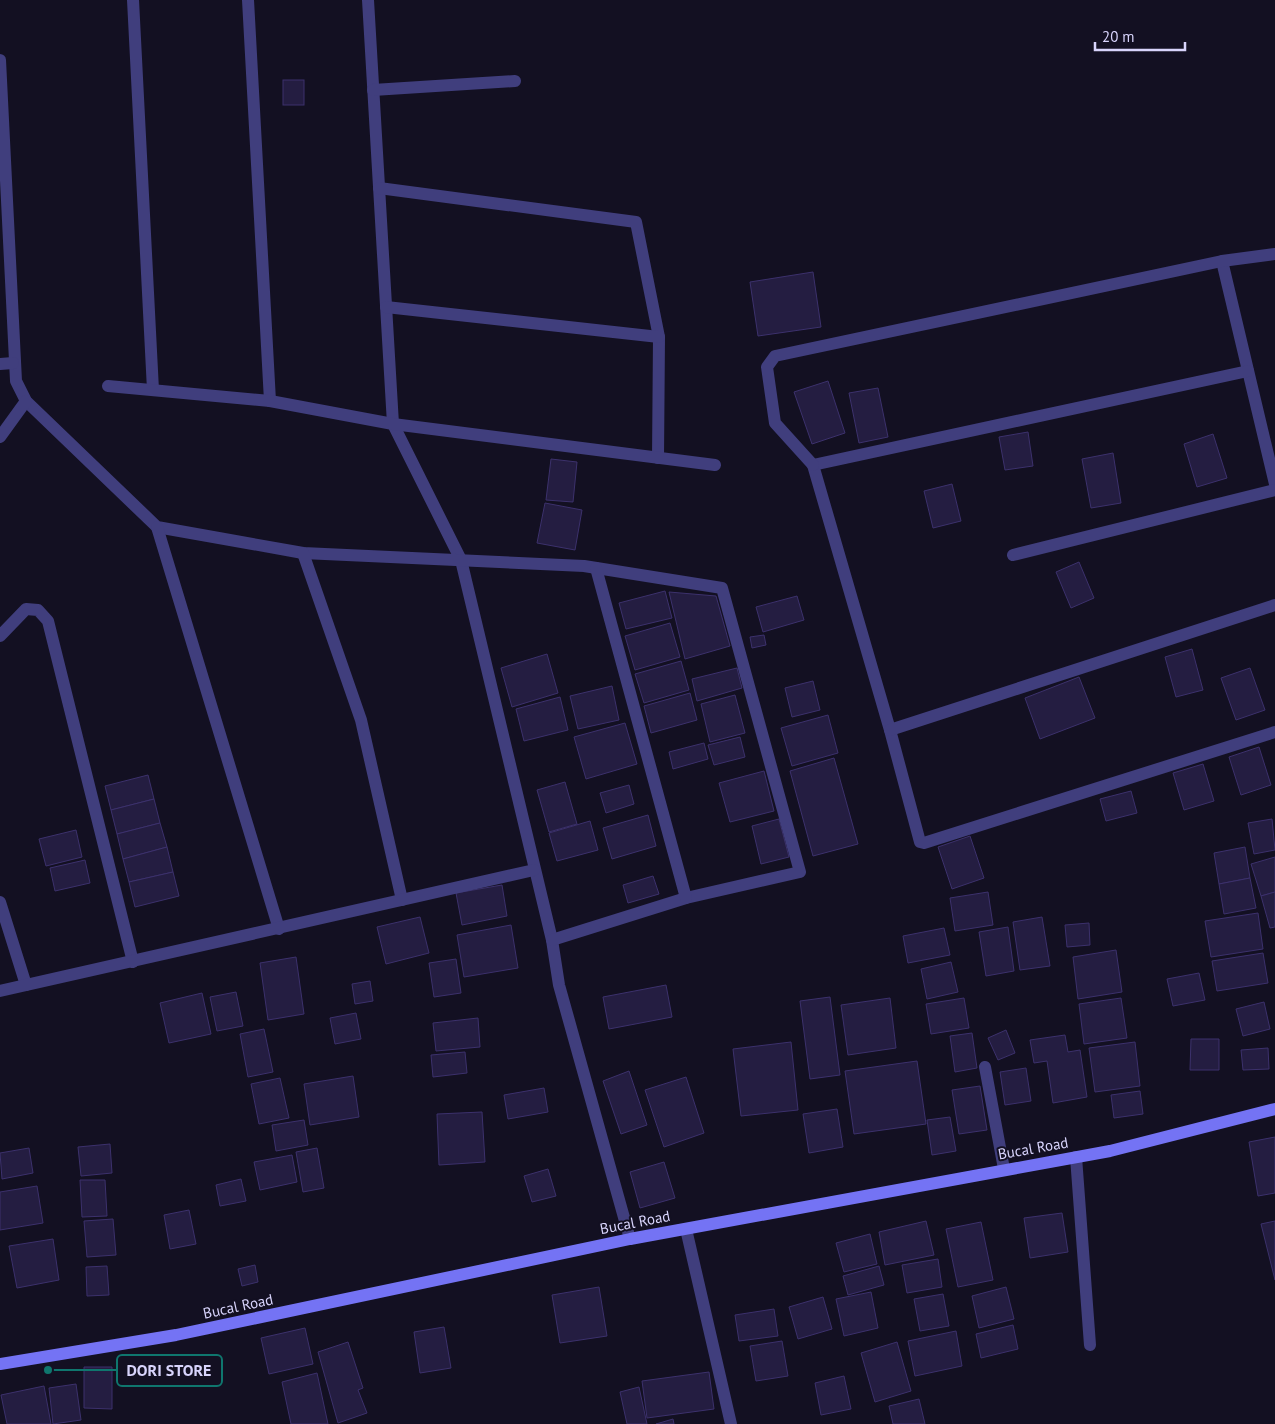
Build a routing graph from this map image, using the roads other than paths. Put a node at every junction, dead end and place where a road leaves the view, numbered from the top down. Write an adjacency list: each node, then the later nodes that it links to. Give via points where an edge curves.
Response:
1 (133, 0): 16 (street)
2 (248, 0): 18 (street)
3 (368, 0): 6 (street)
4 (0, 60): 12 (street)
5 (515, 81): 6 (street)
6 (373, 90): 7 (street)
7 (379, 188): 10 (street); 11 (street, via 636,222)
8 (1275, 254): 9 (street)
9 (1222, 261): 14 (street); 23 (street, via 775,356 767,367 775,423)
10 (386, 307): 11 (street); 19 (street)
11 (659, 337): 21 (street)
12 (14, 363): 13 (street); 17 (street, via 16,381)
13 (0, 364)
14 (1248, 371): 23 (street); 24 (street)
15 (108, 386): 16 (street)
16 (153, 390): 18 (street)
17 (26, 401): 20 (street); 26 (street)
18 (270, 401): 19 (street)
19 (393, 424): 21 (street); 29 (street)
20 (0, 436)
21 (658, 458): 22 (street)
22 (715, 465)
23 (813, 465): 33 (street)
24 (1275, 484)
25 (1275, 490): 28 (street)
26 (157, 527): 27 (street); 39 (street)
27 (303, 553): 29 (street); 37 (street, via 361,720)
28 (1013, 555)
29 (461, 560): 30 (street); 35 (street)
30 (596, 568): 36 (street); 36 (street, via 722,588 800,872)
31 (1275, 605): 33 (street)
32 (0, 636): 41 (street, via 26,609 38,610 48,621)
33 (890, 730): 34 (street, via 917,840 922,843)
34 (1275, 732)
35 (534, 870): 37 (street); 40 (street)
36 (686, 898): 40 (street)
37 (402, 900): 39 (street)
38 (0, 902): 42 (street)
39 (280, 929): 41 (street)
40 (552, 940): 49 (street, via 559,985)
41 (133, 962): 42 (street)
42 (26, 986): 43 (street)
43 (0, 991)
44 (985, 1067): 47 (street)
45 (1275, 1109): 46 (street, Bucal Road)
46 (1076, 1157): 47 (street, Bucal Road); 50 (street)
47 (1004, 1169): 48 (street, Bucal Road)
48 (686, 1229): 49 (street, Bucal Road); 52 (street)
49 (630, 1239): 51 (street, Bucal Road, via 176,1335)
50 (1090, 1345)
51 (0, 1364)
52 (731, 1424)

